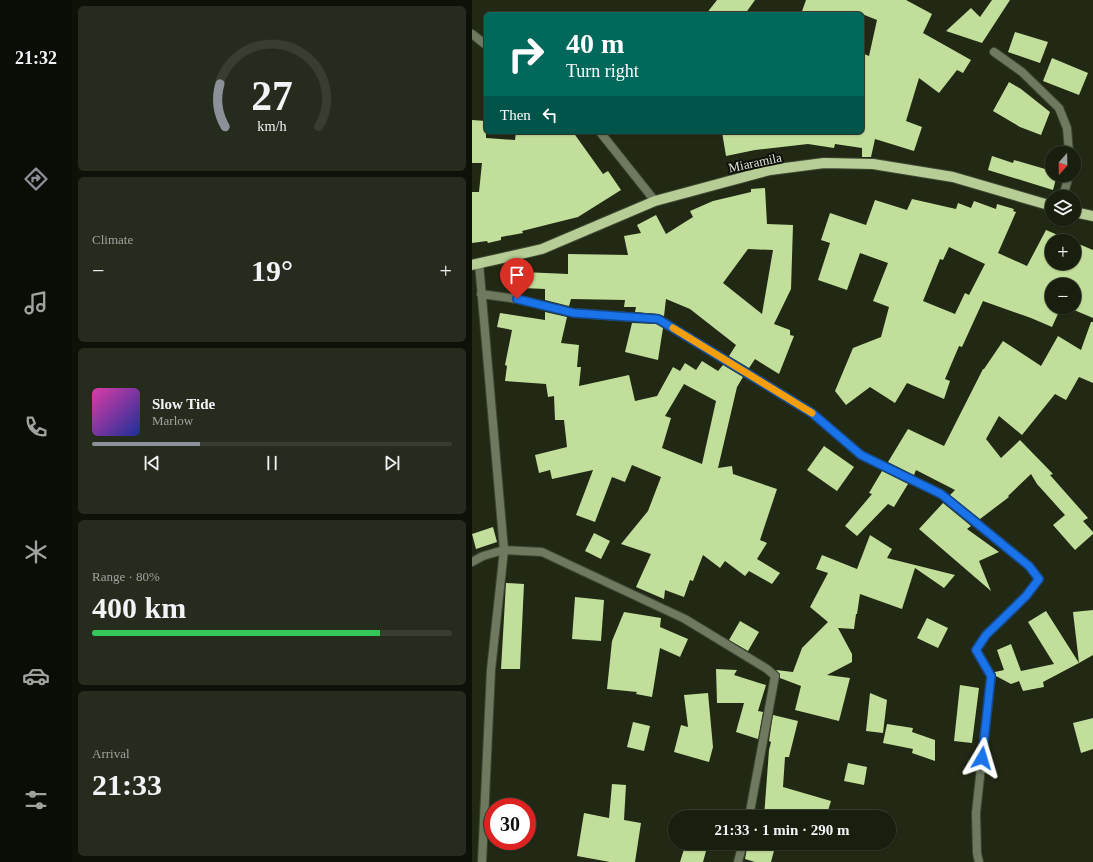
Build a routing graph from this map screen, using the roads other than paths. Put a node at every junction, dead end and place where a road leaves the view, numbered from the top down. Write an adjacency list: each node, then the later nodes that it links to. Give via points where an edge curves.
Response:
1 (472, 34): 2 (street)
2 (484, 43)
3 (994, 52): 5 (street, via 1022,72 1059,108 1067,128)
4 (602, 134): 6 (street)
5 (1068, 146)
6 (655, 201): 7 (main road, Miaramila, via 770,170 824,163 873,164 953,177); 10 (main road, Miaramila, via 542,249)
7 (1045, 204)
8 (1081, 213): 9 (main road)
9 (1093, 216)
10 (475, 264): 11 (street)
11 (481, 294): 12 (street); 18 (street, via 517,299 574,313 658,319 812,413 861,455 941,494 1029,566 1039,579 1026,596 986,635 976,650 991,676 976,813)
12 (504, 550): 13 (street); 14 (street, via 542,552 685,619 776,676); 16 (street, via 491,670)
13 (472, 562)
14 (750, 810)
15 (741, 850): 17 (street)
16 (482, 862)
17 (738, 862)
18 (979, 862)

